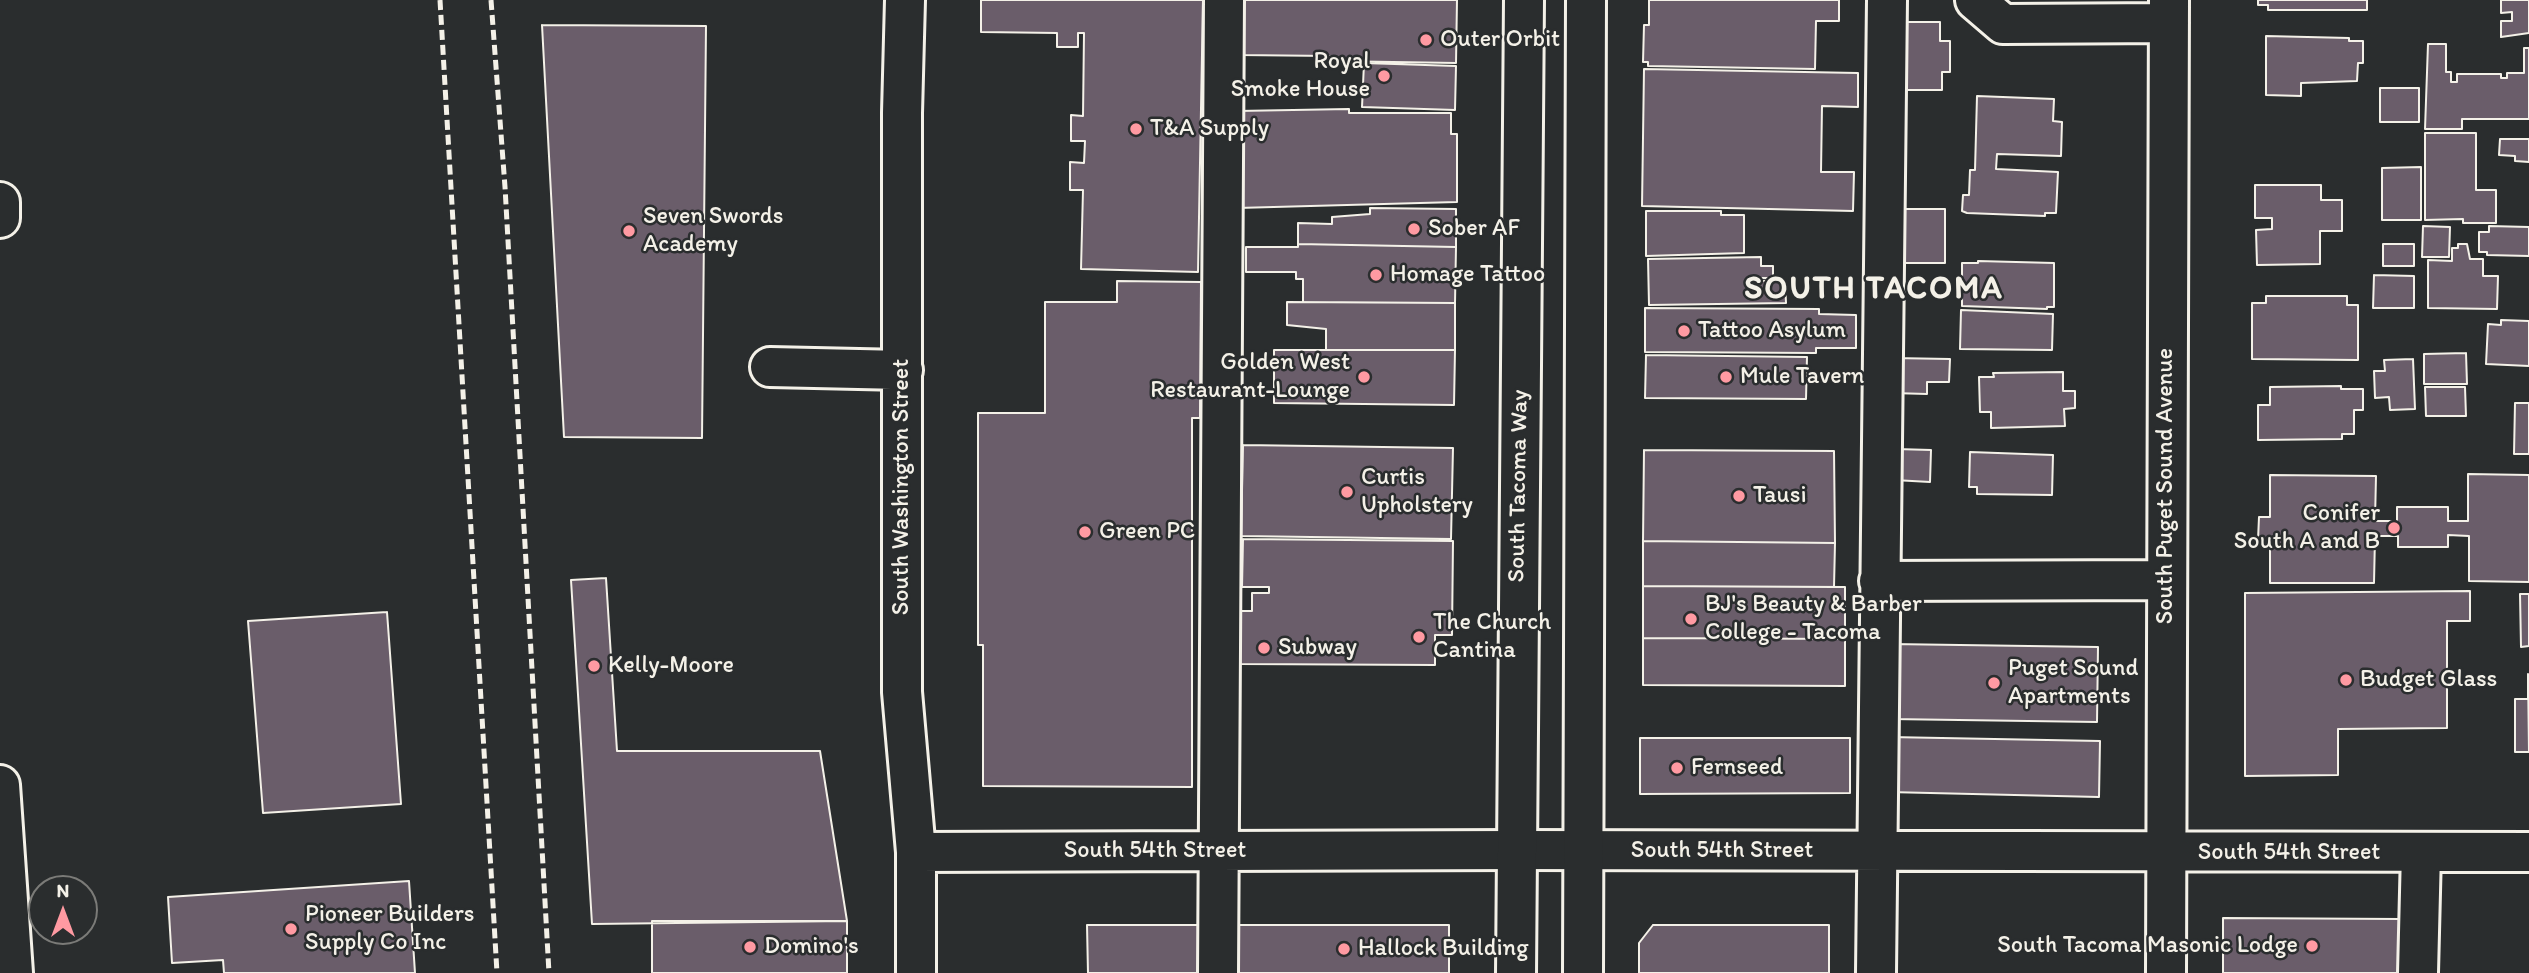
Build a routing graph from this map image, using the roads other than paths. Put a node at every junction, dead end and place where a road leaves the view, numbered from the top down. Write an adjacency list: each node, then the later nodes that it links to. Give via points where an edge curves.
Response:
1 (905, 0): 11 (street, South Washington Street)
2 (1224, 0): 17 (street)
3 (1524, 0): 15 (street, South Tacoma Way)
4 (1586, 0): 16 (street)
5 (1887, 0): 13 (street)
6 (1975, 0): 7 (street, via 2003,24)
7 (2169, 11): 12 (street, South Puget Sound Avenue)
8 (0, 202): 9 (street)
9 (0, 218)
10 (770, 367): 11 (street)
11 (902, 370): 18 (street, South Washington Street, via 902,692)
12 (2165, 580): 13 (street); 22 (street, South Puget Sound Avenue)
13 (1880, 581): 19 (street)
14 (0, 785): 23 (street)
15 (1517, 849): 16 (street, South 54th Street); 17 (street, South 54th Street); 26 (street, South Tacoma Way)
16 (1585, 850): 19 (street, South 54th Street); 27 (street)
17 (1218, 851): 18 (street, South 54th Street); 25 (street)
18 (916, 852): 24 (street, South Washington Street)
19 (1876, 852): 22 (street, South 54th Street); 28 (street)
20 (2421, 852): 21 (street, South 54th Street); 22 (street, South 54th Street); 30 (street)
21 (2529, 852)
22 (2166, 853): 29 (street, South Puget Sound Avenue)
23 (13, 973)
24 (916, 973)
25 (1218, 973)
26 (1516, 973)
27 (1583, 973)
28 (1875, 973)
29 (2166, 973)
30 (2418, 973)

